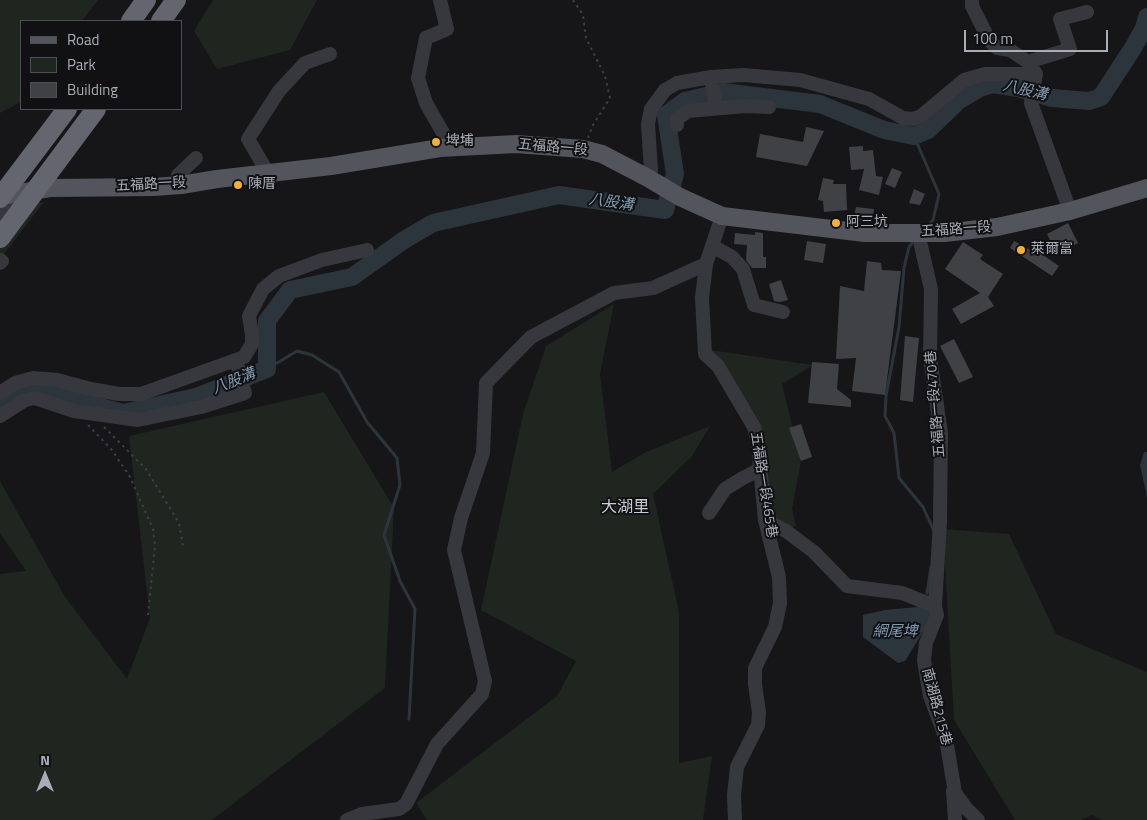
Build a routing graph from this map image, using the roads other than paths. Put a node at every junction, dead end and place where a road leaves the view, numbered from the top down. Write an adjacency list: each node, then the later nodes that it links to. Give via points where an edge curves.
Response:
1 (146, 0): 6 (highway)
2 (176, 0): 7 (highway)
3 (440, 0): 16 (lane, via 447,29 426,38 418,78 426,103)
4 (972, 0): 9 (lane, via 989,40 997,48 1010,50)
5 (1087, 12): 9 (lane, via 1060,19 1070,49)
6 (132, 20)
7 (162, 20)
8 (330, 54): 18 (lane, via 305,63 279,90 248,139)
9 (1032, 68): 10 (lane, via 964,80 922,116 913,119 903,118 869,99 800,80 744,75); 23 (lane, via 1031,103)
10 (711, 78): 12 (lane); 19 (lane, via 677,83 657,99 648,124 651,170)
11 (768, 107): 12 (lane)
12 (716, 108): 15 (lane, via 688,111 676,119)
13 (66, 110): 22 (highway, bridge)
14 (95, 110): 27 (highway, bridge)
15 (676, 125)
16 (450, 147): 18 (main road, 五福路一段); 19 (main road, 五福路一段, via 516,144 583,149 602,154)
17 (196, 158): 20 (lane, via 178,176)
18 (268, 173): 20 (main road, 五福路一段)
19 (648, 178): 24 (main road, 五福路一段)
20 (177, 185): 22 (main road, 五福路一段, via 50,188)
21 (1147, 188): 23 (main road, 五福路一段)
22 (6, 196): 25 (lane)
23 (1070, 210): 26 (main road, 五福路一段, via 997,227)
24 (722, 216): 26 (main road, 五福路一段, via 865,233); 28 (lane, 五福路一段465巷)
25 (0, 217)
26 (918, 233): 38 (lane, 五福路一段470巷, via 931,289 930,358 941,434)
27 (0, 238)
28 (712, 246): 30 (lane, 五福路一段465巷); 31 (lane, via 732,257 743,269 754,305)
29 (367, 250): 33 (lane, via 322,260 279,276 263,289 249,316 252,344 244,356 141,394 119,394 33,378 15,383)
30 (706, 264): 35 (lane, 五福路一段465巷, via 702,298 705,354 718,366 754,427); 40 (lane, via 653,288 614,293 531,337 486,383 483,453 460,518 454,550 485,682 482,694 437,744 406,804 399,809 362,814)
31 (783, 312)
32 (236, 360): 34 (lane, via 245,393 201,407 138,420 74,411 34,398)
33 (0, 394)
34 (0, 416)
35 (761, 470): 36 (lane, via 726,489); 37 (lane, 五福路一段465巷)
36 (709, 513)
37 (765, 520): 38 (lane, via 814,552 847,586 902,592); 41 (lane, 五福路一段465巷, via 779,577 780,603 775,627 755,668 758,725 737,767)
38 (935, 606): 39 (lane, 南湖路215巷, via 937,615 926,643 924,660 930,696 946,739)
39 (952, 783): 42 (lane); 43 (lane, 南湖路215巷, via 955,794)
40 (347, 820)
41 (735, 820)
42 (955, 820)
43 (978, 820)

